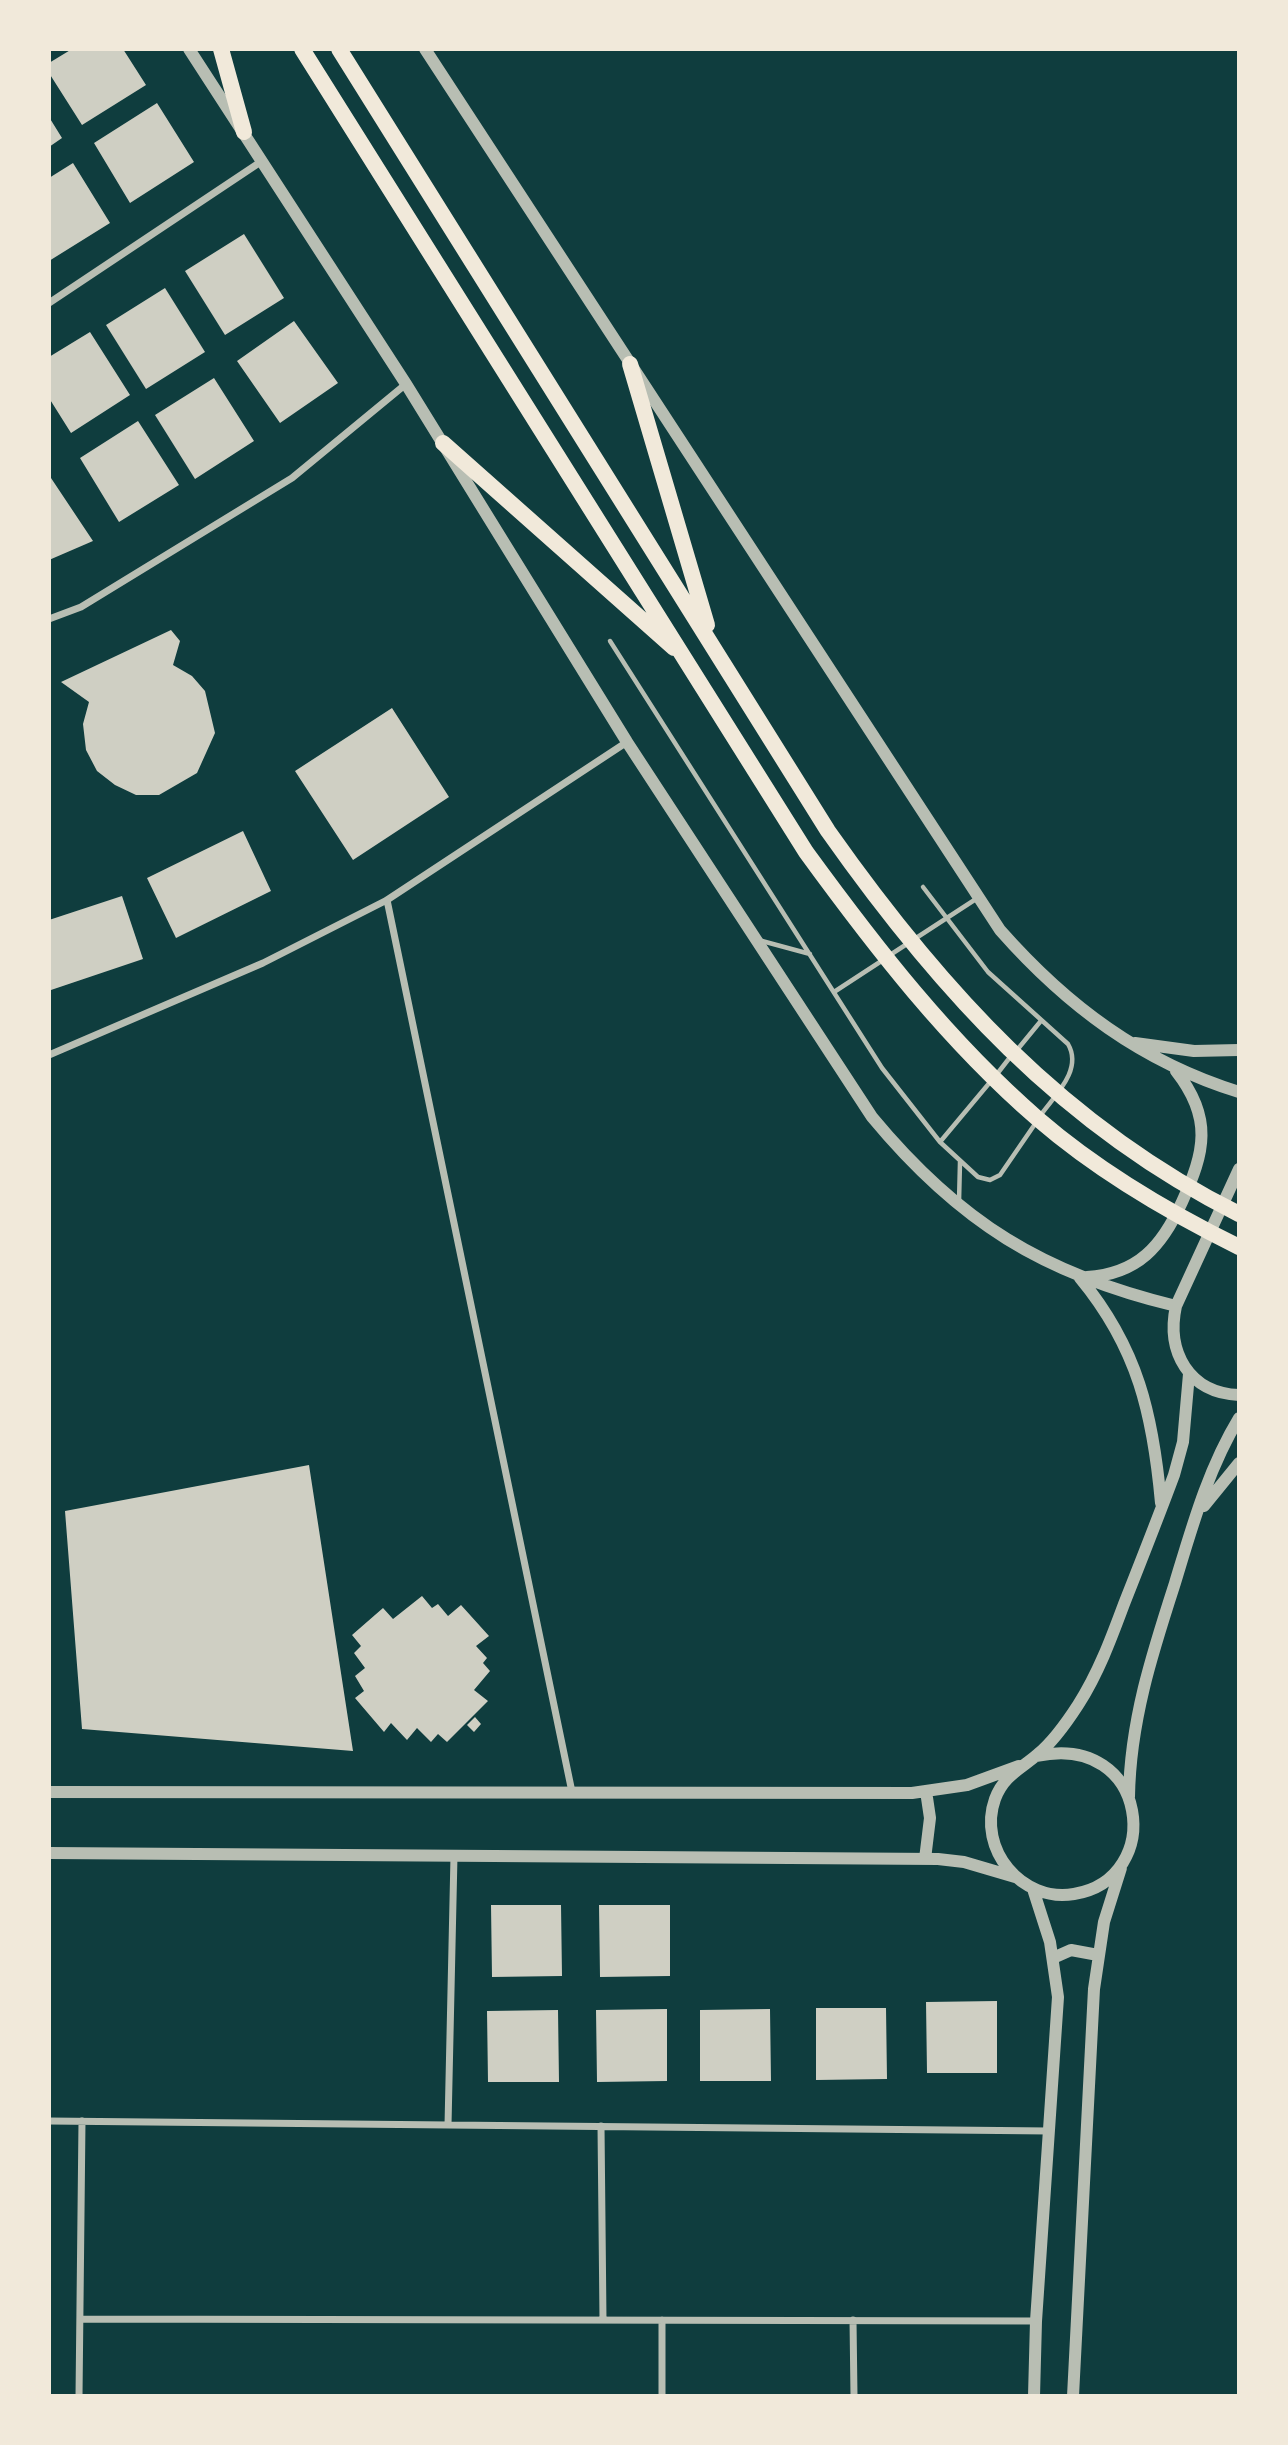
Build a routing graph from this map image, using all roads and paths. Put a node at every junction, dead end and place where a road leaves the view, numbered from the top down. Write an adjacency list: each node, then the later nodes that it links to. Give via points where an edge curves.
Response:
1 (189, 49): 6 (street)
2 (221, 49): 6 (main road)
3 (302, 49): 15 (main road)
4 (339, 49): 14 (main road)
5 (425, 49): 9 (street)
6 (244, 132): 7 (street)
7 (262, 161): 8 (street); 10 (street)
8 (49, 303)
9 (630, 363): 14 (main road); 18 (street)
10 (406, 384): 11 (street); 12 (street, via 292,478 81,607)
11 (443, 443): 15 (main road); 16 (street)
12 (49, 619)
13 (610, 641): 22 (lane)
14 (712, 644): 34 (main road, via 828,831 881,906 959,1000 1060,1098 1161,1169)
15 (689, 661): 35 (main road, via 806,852 937,1019 1040,1121 1157,1201)
16 (627, 742): 19 (street); 21 (street)
17 (923, 887): 20 (lane)
18 (977, 898): 20 (lane); 25 (street, via 1038,972 1080,1010)
19 (387, 900): 27 (street, via 263,963); 48 (street)
20 (946, 919): 23 (lane); 24 (lane, via 988,972)
21 (758, 940): 22 (lane); 33 (street, via 872,1117 906,1158)
22 (810, 954): 23 (lane)
23 (834, 992): 30 (lane, via 882,1068)
24 (1040, 1022): 30 (lane); 31 (lane, via 1068,1044 1072,1071 995,1178 984,1180)
25 (1126, 1042): 26 (street, via 1194,1051); 28 (street)
26 (1239, 1050)
27 (49, 1055)
28 (1175, 1069): 29 (street); 36 (street, via 1200,1114 1199,1167 1173,1223 1151,1254 1118,1273)
29 (1239, 1092)
30 (940, 1142): 31 (lane)
31 (960, 1161): 33 (lane)
32 (1239, 1169): 37 (street)
33 (958, 1206): 36 (street, via 1032,1255)
34 (1239, 1214)
35 (1239, 1248)
36 (1080, 1278): 37 (street); 42 (street, via 1102,1304 1135,1367 1153,1434)
37 (1176, 1306): 38 (street, via 1173,1342)
38 (1189, 1374): 39 (street, via 1219,1392); 42 (street, via 1183,1442)
39 (1239, 1395)
40 (1239, 1418): 43 (street)
41 (1239, 1463): 43 (street)
42 (1162, 1507): 44 (street, via 1098,1670 1077,1707)
43 (1194, 1520): 49 (street, via 1139,1702)
44 (1037, 1756): 45 (street); 49 (street, via 1059,1751 1091,1758 1118,1778)
45 (1019, 1766): 46 (street, via 967,1785); 54 (street, via 1004,1781 990,1821 997,1852)
46 (926, 1791): 48 (street); 52 (street, via 930,1818)
47 (49, 1792): 48 (street)
48 (572, 1792)
49 (1129, 1798): 53 (street, via 1133,1829)
50 (49, 1853): 51 (street)
51 (454, 1856): 52 (street); 60 (street)
52 (925, 1859): 54 (street, via 964,1862)
53 (1124, 1859): 55 (street, via 1111,1876 1084,1891 1053,1895); 56 (street)
54 (1015, 1877): 55 (street)
55 (1033, 1889): 57 (street)
56 (1098, 1955): 57 (street, via 1070,1950); 72 (street)
57 (1053, 1958): 62 (street, via 1058,1997)
58 (49, 2121): 59 (street)
59 (82, 2121): 60 (street); 63 (street)
60 (448, 2124): 61 (street)
61 (601, 2126): 62 (street); 65 (street)
62 (1050, 2131): 67 (street)
63 (80, 2319): 65 (street); 68 (street)
64 (662, 2319): 65 (street); 66 (street); 69 (street)
65 (604, 2320)
66 (853, 2320): 67 (street); 70 (street)
67 (1036, 2321): 71 (street)
68 (79, 2396)
69 (662, 2396)
70 (854, 2396)
71 (1034, 2396)
72 (1073, 2396)

